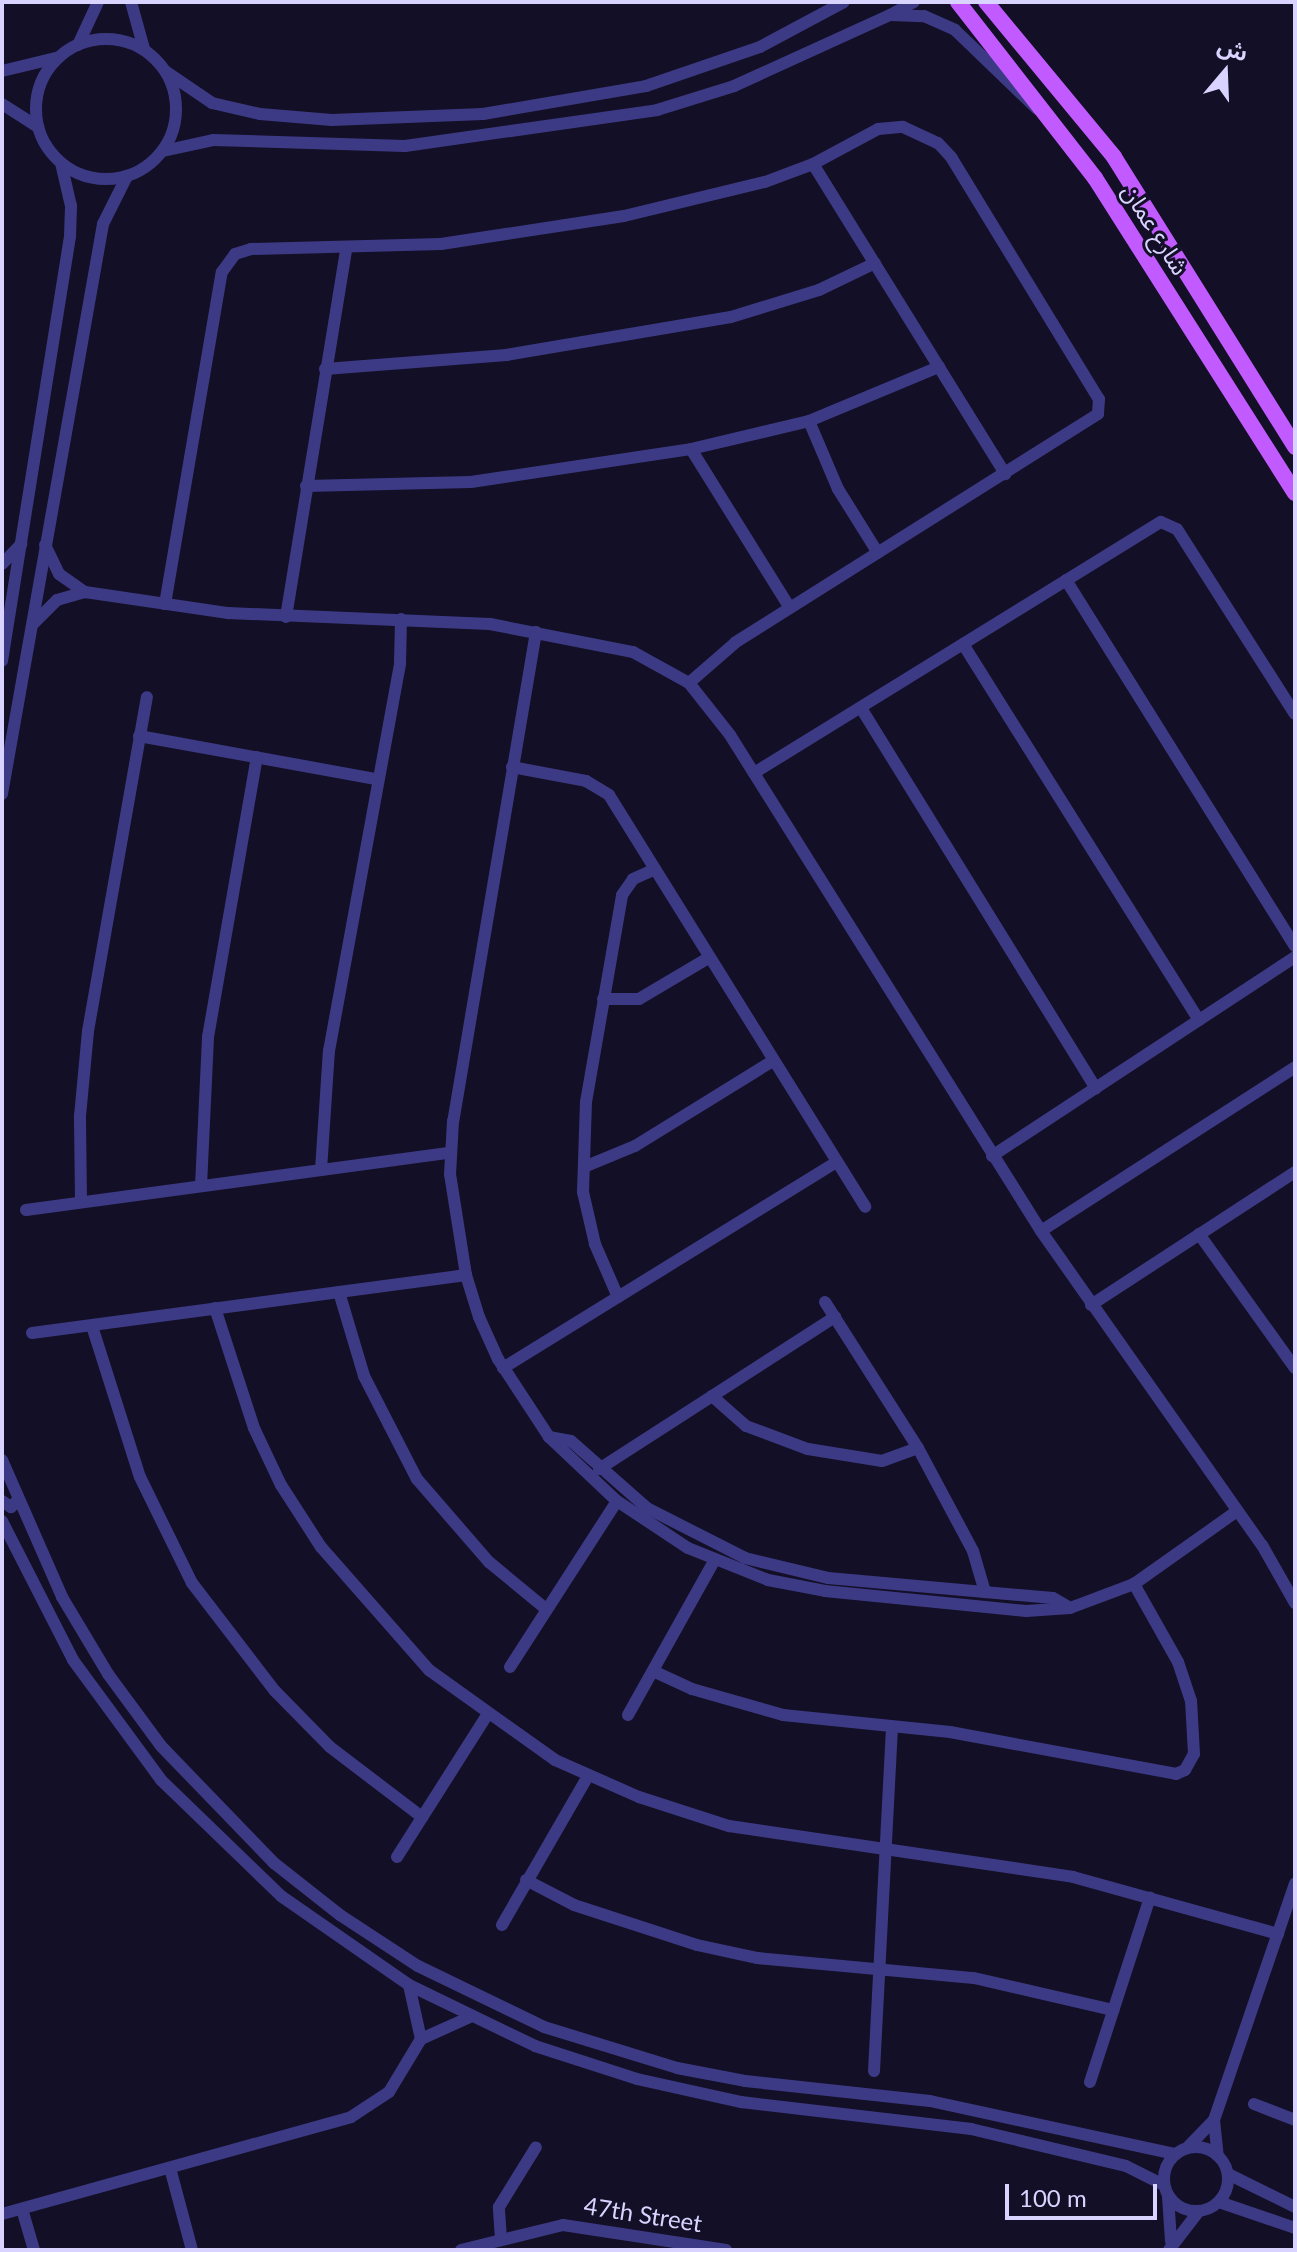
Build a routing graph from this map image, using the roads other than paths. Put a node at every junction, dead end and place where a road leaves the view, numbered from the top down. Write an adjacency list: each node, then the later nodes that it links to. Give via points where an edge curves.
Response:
1 (98, 2): 8 (street)
2 (131, 2): 9 (street)
3 (844, 2): 12 (street, via 760,47 646,86 483,114 332,120 260,114 212,103)
4 (914, 2): 7 (street)
5 (958, 2): 14 (main road, شارع عمان)
6 (986, 2): 25 (main road, شارع عمان, via 1114,157)
7 (890, 15): 14 (street, via 924,16 955,30 1020,97); 16 (street, via 734,86 643,112 405,146 213,140)
8 (78, 45): 9 (street, via 118,40); 10 (street)
9 (144, 49): 12 (street)
10 (59, 57): 11 (street, via 27,69); 15 (street, via 39,89)
11 (2, 71)
12 (165, 71): 16 (street, via 177,112)
13 (2, 104): 15 (street)
14 (1049, 117): 29 (main road, شارع عمان, via 1095,178)
15 (38, 127): 17 (street)
16 (163, 151): 19 (street)
17 (61, 163): 19 (street, via 99,179); 30 (street, via 72,222)
18 (813, 164): 20 (street, via 716,196 624,216 441,244); 21 (street); 27 (street, via 890,125 933,140 951,157 1099,399 1091,421)
19 (127, 176): 31 (street, via 103,224)
20 (346, 250): 23 (street); 36 (street, via 251,249 235,254 223,267)
21 (875, 263): 22 (street); 23 (street, via 791,301 731,317 506,355)
22 (939, 367): 24 (street); 27 (street)
23 (325, 369): 28 (street)
24 (809, 421): 26 (street); 32 (street, via 838,489)
25 (1295, 447)
26 (691, 449): 28 (street, via 471,482); 38 (street)
27 (1005, 474): 32 (street)
28 (306, 486): 39 (street)
29 (1295, 493)
30 (23, 541): 33 (street); 41 (street)
31 (45, 545): 35 (street, via 59,574); 42 (street)
32 (878, 553): 38 (street)
33 (2, 564)
34 (1066, 580): 44 (street); 49 (street, via 1157,523 1170,523); 57 (street)
35 (85, 592): 36 (street); 42 (street, via 48,606)
36 (165, 604): 39 (street)
37 (2, 607): 41 (street)
38 (790, 608): 46 (street, via 735,643)
39 (286, 617): 40 (street)
40 (401, 619): 43 (street); 54 (street, via 400,663)
41 (8, 625): 45 (street)
42 (30, 629): 55 (street)
43 (536, 632): 46 (street, via 633,652); 52 (street)
44 (963, 644): 48 (street); 61 (street)
45 (2, 661)
46 (689, 683): 53 (street)
47 (147, 697): 50 (street)
48 (861, 708): 53 (street); 64 (street)
49 (1295, 714)
50 (139, 736): 51 (street); 72 (street, via 88,1031 80,1116)
51 (257, 757): 54 (street); 71 (street, via 208,1037)
52 (512, 767): 56 (street, via 603,788); 65 (street)
53 (754, 773): 66 (street)
54 (376, 779): 69 (street, via 329,1051)
55 (2, 794)
56 (655, 869): 58 (street); 60 (street, via 624,889)
57 (1295, 946)
58 (710, 957): 60 (street, via 651,994 629,1001); 62 (street)
59 (1295, 957): 61 (street)
60 (603, 999): 68 (street, via 586,1102)
61 (1199, 1020): 64 (street)
62 (774, 1060): 67 (street); 68 (street, via 635,1146)
63 (1295, 1067): 75 (street)
64 (1096, 1088): 66 (street)
65 (450, 1153): 69 (street); 77 (street)
66 (992, 1156): 75 (street)
67 (837, 1162): 73 (street); 79 (street)
68 (584, 1167): 79 (street, via 588,1219)
69 (321, 1170): 71 (street)
70 (1295, 1172): 76 (street)
71 (201, 1186): 72 (street)
72 (81, 1202): 74 (street)
73 (865, 1207)
74 (26, 1210)
75 (1041, 1231): 81 (street)
76 (1199, 1234): 81 (street); 87 (street)
77 (466, 1275): 78 (street); 86 (street)
78 (339, 1292): 82 (street); 105 (street, via 364,1376 417,1479 489,1562)
79 (618, 1297): 86 (street)
80 (825, 1302): 83 (street)
81 (1091, 1305): 96 (street)
82 (215, 1308): 84 (street); 108 (street, via 250,1417 301,1518 394,1636)
83 (835, 1317): 88 (street); 90 (street)
84 (92, 1326): 85 (street); 112 (street, via 140,1477 192,1583 275,1691 330,1747)
85 (32, 1333)
86 (503, 1368): 89 (street)
87 (1295, 1368)
88 (712, 1396): 90 (street, via 746,1426 808,1449 882,1461); 92 (street)
89 (549, 1437): 92 (street, via 565,1436); 95 (street)
90 (918, 1448): 102 (street, via 973,1551)
91 (2, 1460): 94 (street)
92 (599, 1469): 102 (street, via 686,1532 755,1562 828,1578)
93 (2, 1501): 94 (street, via 11,1507)
94 (17, 1501): 131 (street, via 92,1649 196,1787 315,1897 438,1977 544,2027 677,2068 745,2081 930,2101)
95 (617, 1501): 100 (street); 105 (street)
96 (1237, 1511): 101 (street); 103 (street)
97 (2, 1521): 99 (street)
98 (2, 1546): 99 (street)
99 (15, 1552): 121 (street, via 90,1685 179,1800 281,1896)
100 (714, 1561): 104 (street, via 768,1580 825,1591 1026,1611); 107 (street)
101 (1134, 1584): 104 (street); 110 (street, via 1185,1681 1194,1743 1185,1770 1164,1774 1001,1739)
102 (985, 1592): 104 (street, via 1053,1598)
103 (1295, 1603)
104 (1070, 1608)
105 (546, 1609): 106 (street)
106 (510, 1667)
107 (653, 1671): 109 (street); 110 (street, via 692,1689 783,1715)
108 (487, 1715): 111 (street); 112 (street)
109 (628, 1715)
110 (892, 1727): 113 (street)
111 (588, 1776): 113 (street, via 729,1826); 115 (street)
112 (422, 1817): 114 (street)
113 (887, 1848): 117 (street, via 1073,1877); 120 (street)
114 (397, 1857)
115 (526, 1880): 118 (street); 120 (street, via 574,1905 697,1945 757,1958)
116 (1295, 1883): 119 (street)
117 (1150, 1897): 119 (street); 122 (street)
118 (502, 1925)
119 (1278, 1934): 128 (street)
120 (880, 1966): 122 (street, via 1025,1987); 125 (street)
121 (409, 1985): 123 (street); 124 (street)
122 (1113, 2010): 126 (street)
123 (470, 2017): 124 (street); 135 (street, via 569,2058 671,2088 757,2104 971,2129 1126,2166)
124 (421, 2039): 133 (street, via 397,2083 362,2113)
125 (874, 2071)
126 (1090, 2082)
127 (1254, 2104): 129 (street)
128 (1214, 2120): 131 (street); 132 (street)
129 (1295, 2120)
130 (536, 2147): 142 (street, via 499,2207)
131 (1181, 2151): 132 (street); 135 (street, via 1165,2168)
132 (1218, 2156): 134 (street)
133 (170, 2168): 138 (street); 145 (street)
134 (1228, 2174): 136 (street); 137 (street)
135 (1166, 2191): 139 (street, via 1178,2206); 143 (street)
136 (1219, 2202): 139 (street); 141 (street)
137 (1295, 2207)
138 (22, 2209): 140 (street); 144 (street)
139 (1199, 2211): 143 (street)
140 (2, 2214)
141 (1295, 2228)
142 (501, 2239): 146 (street, 47th Street); 147 (street, 47th Street, via 576,2225)
143 (1170, 2247)
144 (34, 2250)
145 (192, 2250)
146 (461, 2250)
147 (726, 2250)

